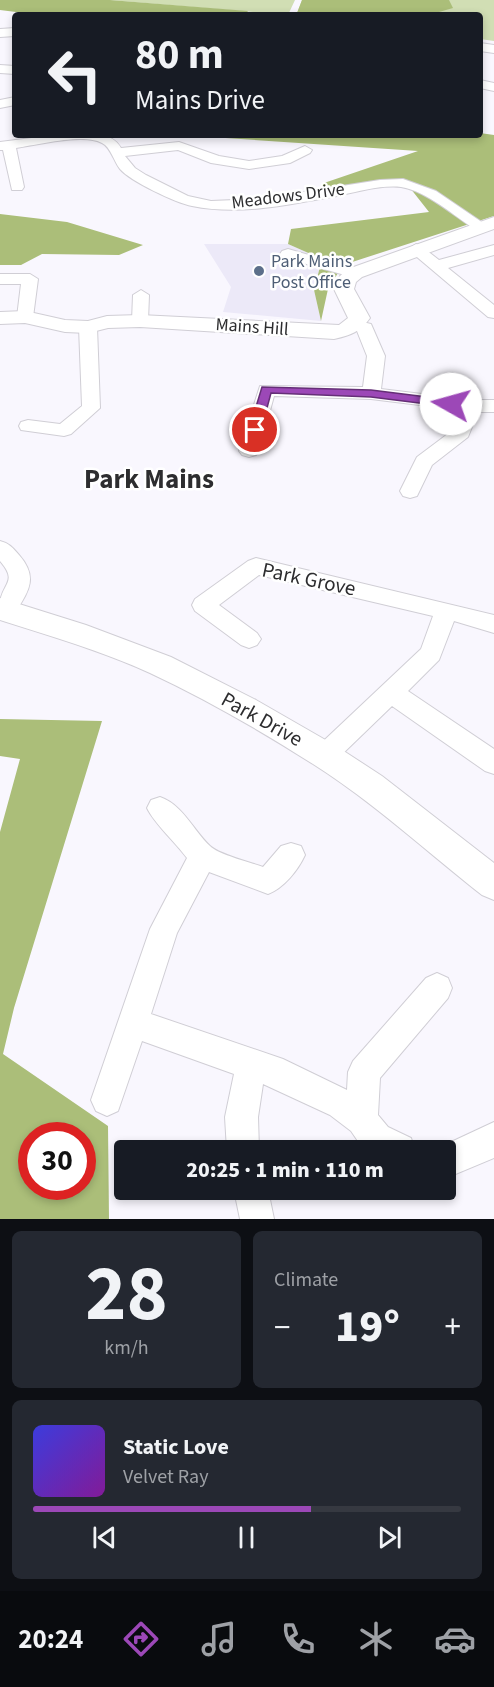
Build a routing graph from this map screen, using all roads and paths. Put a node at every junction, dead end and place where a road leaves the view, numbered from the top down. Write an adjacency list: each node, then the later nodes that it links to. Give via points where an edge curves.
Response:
1 (61, 138): 3 (street, Meadows Drive)
2 (99, 138): 6 (street, Meadows Drive, via 107,140)
3 (4, 145): 8 (street)
4 (273, 148): 7 (street)
5 (305, 150): 7 (street)
6 (117, 153): 7 (street, via 179,146 233,163 262,164); 9 (street, Meadows Drive, via 118,160 131,173 192,202 239,206 403,183)
7 (291, 158)
8 (10, 180)
9 (488, 225): 10 (street)
10 (416, 249): 13 (street); 14 (street)
11 (494, 250): 13 (street)
12 (288, 254): 14 (street)
13 (436, 266): 17 (street)
14 (355, 273): 21 (street, via 344,289)
15 (0, 279): 18 (street, via 30,279)
16 (141, 295): 20 (street)
17 (494, 313)
18 (25, 317): 19 (street, Mains Hill); 22 (street, Mains Hill)
19 (0, 318)
20 (141, 321): 21 (street, Mains Hill, via 334,332); 22 (street, Mains Hill)
21 (357, 322): 23 (street, via 365,328 375,356)
22 (88, 327): 26 (street, via 92,408 64,430)
23 (371, 393): 24 (street); 27 (street, via 266,390)
24 (471, 406): 25 (street); 28 (street, via 461,432 424,461)
25 (494, 406)
26 (28, 426)
27 (249, 451)
28 (410, 491)
29 (0, 548): 30 (street, via 22,574 22,584)
30 (3, 609): 35 (street, Park Drive, via 160,665)
31 (446, 611): 32 (street, Park Grove); 33 (street, Park Grove, via 256,566 203,605); 34 (street, via 431,654)
32 (494, 624)
33 (249, 639)
34 (391, 692): 35 (street); 36 (street)
35 (325, 755): 40 (street, Park Drive)
36 (493, 760)
37 (160, 808): 39 (street)
38 (291, 855): 39 (street, via 268,881)
39 (202, 857): 42 (street, via 164,929)
40 (494, 884)
41 (437, 988): 45 (street, via 364,1072)
42 (133, 1023): 43 (street); 44 (street)
43 (252, 1063): 45 (street, via 341,1104); 46 (street, via 241,1110)
44 (107, 1101)
45 (362, 1120): 47 (street)
46 (241, 1140)
47 (378, 1140)
48 (491, 1146): 49 (street)
49 (456, 1158)
50 (253, 1200): 51 (street)
51 (257, 1219)

